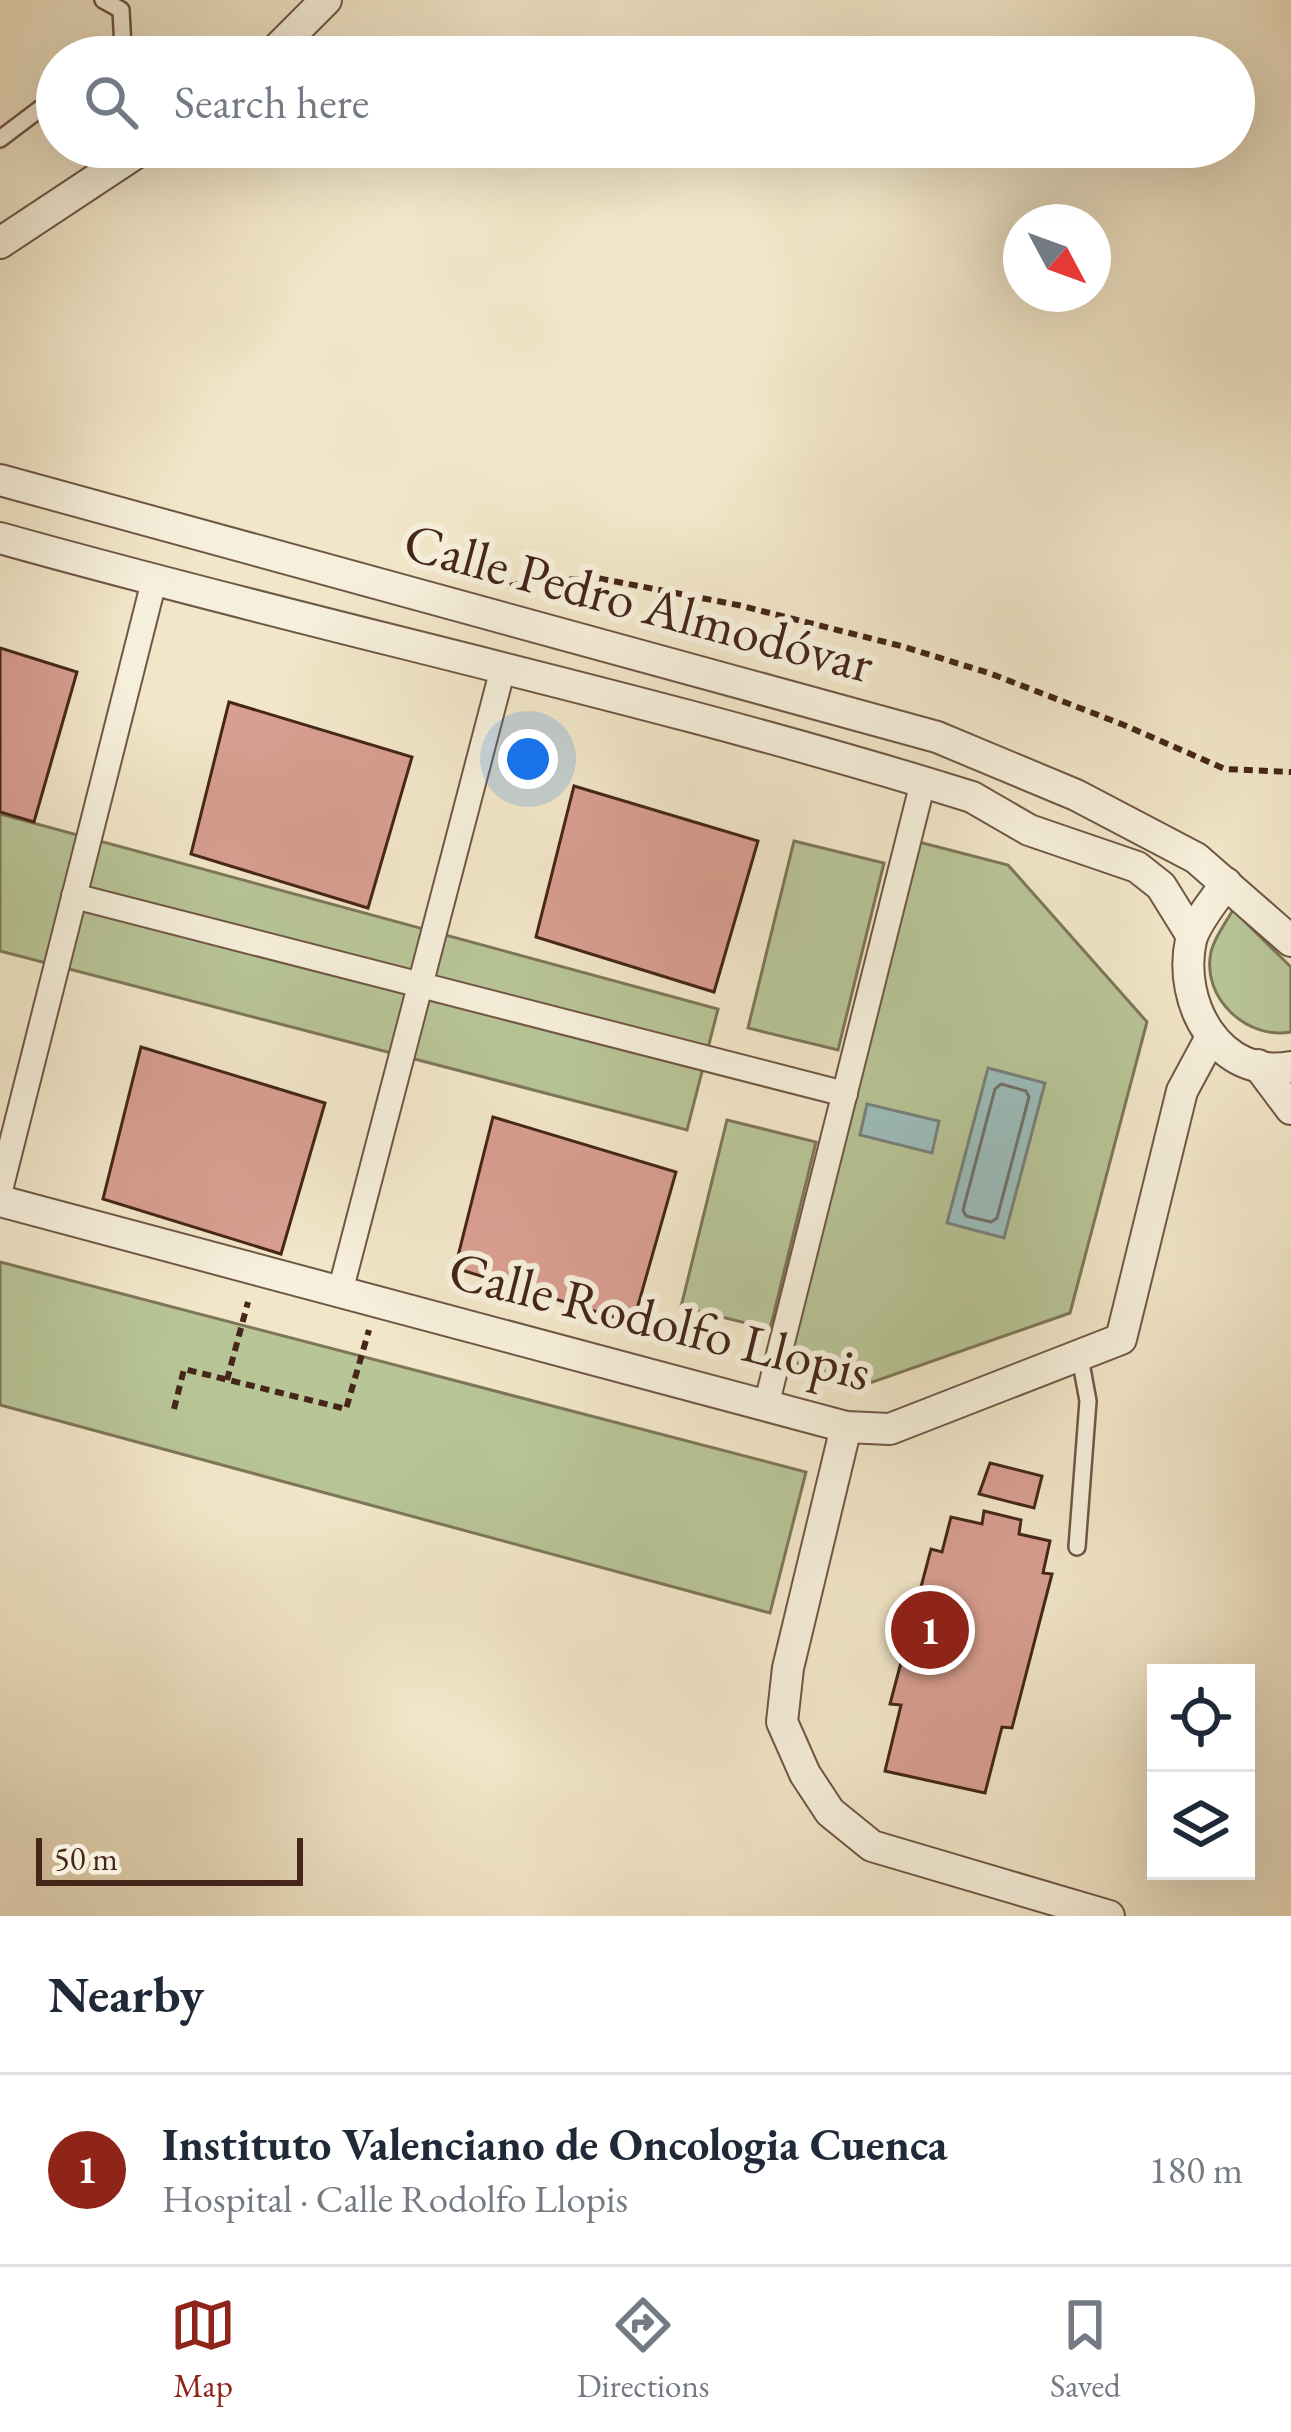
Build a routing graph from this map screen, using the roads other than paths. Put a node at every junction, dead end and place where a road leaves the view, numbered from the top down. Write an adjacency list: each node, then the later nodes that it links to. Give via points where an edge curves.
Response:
1 (103, 0): 3 (lane)
2 (326, 0): 5 (street)
3 (120, 5): 4 (lane)
4 (122, 36)
5 (290, 36)
6 (36, 112): 7 (lane)
7 (0, 139)
8 (113, 168): 9 (street)
9 (0, 243)
10 (0, 480): 15 (street, Calle Pedro Almodóvar, via 937,737 1076,795 1196,858)
11 (0, 538): 12 (street, Calle Pedro Almodóvar)
12 (154, 581): 13 (street, Calle Pedro Almodóvar); 16 (street)
13 (503, 668): 14 (street, Calle Pedro Almodóvar); 19 (street)
14 (923, 782): 17 (street, Calle Pedro Almodóvar, via 1137,867 1168,896); 23 (street)
15 (1226, 884): 17 (street); 18 (street, Calle Pedro Almodóvar)
16 (74, 896): 19 (street); 25 (street)
17 (1192, 936): 20 (street, via 1191,995)
18 (1291, 941)
19 (418, 982): 23 (street); 27 (street)
20 (1210, 1039): 21 (street); 28 (street, Calle Rodolfo Llopis, via 1182,1091 1120,1339)
21 (1258, 1065): 22 (street); 24 (street)
22 (1291, 1066)
23 (845, 1094): 29 (street)
24 (1291, 1109)
25 (0, 1190)
26 (0, 1202): 27 (street, Calle Rodolfo Llopis)
27 (340, 1292): 29 (street, Calle Rodolfo Llopis)
28 (1079, 1352): 30 (street, Calle Rodolfo Llopis, via 890,1430); 31 (lane, via 1088,1401)
29 (766, 1406): 30 (street, Calle Rodolfo Llopis)
30 (846, 1427): 32 (street, via 788,1668 782,1722 805,1774 830,1812 872,1846)
31 (1077, 1547)
32 (1109, 1916)

